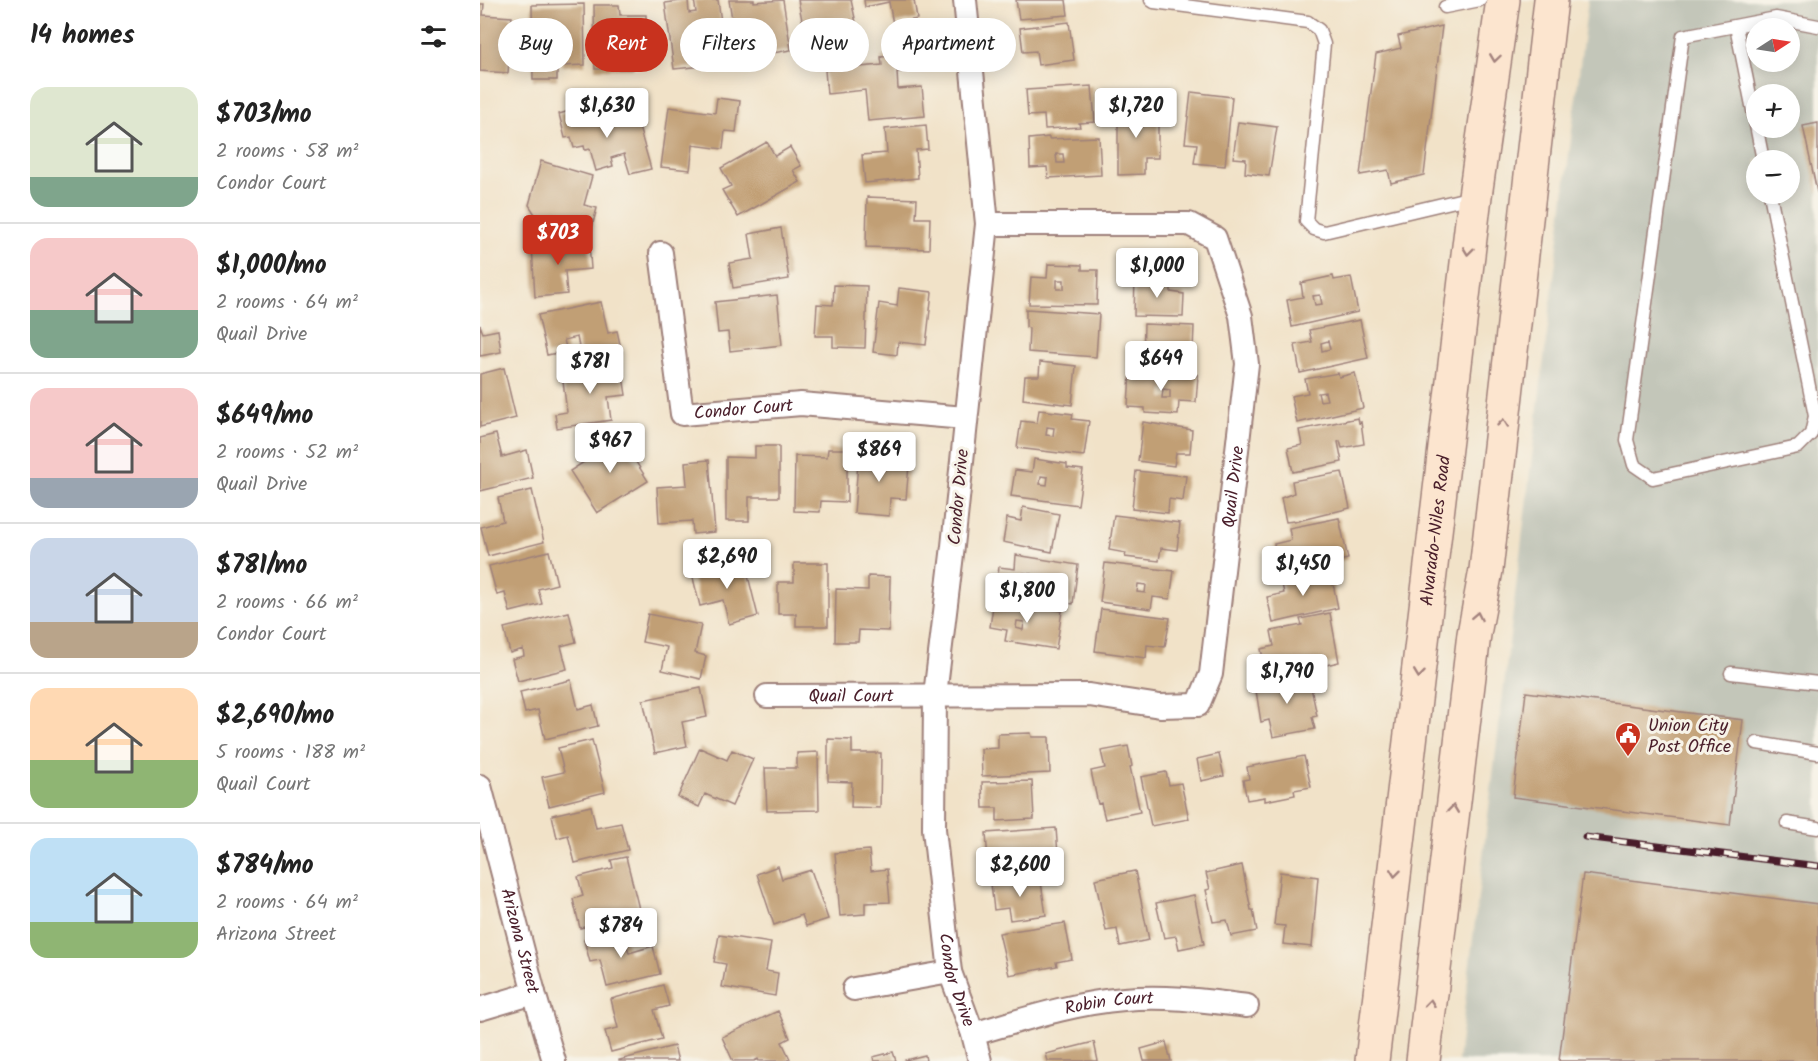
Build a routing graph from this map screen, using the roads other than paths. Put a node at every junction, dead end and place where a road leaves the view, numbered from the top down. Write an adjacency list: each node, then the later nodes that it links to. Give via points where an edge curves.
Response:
1 (965, 0): 12 (street, Condor Drive)
2 (1151, 0): 10 (lane, via 1308,22 1319,30 1324,44 1306,220 1314,229 1324,232)
3 (1480, 0): 6 (lane)
4 (1503, 0): 10 (main road, Alvarado-Niles Road, one-way to 10)
5 (1551, 0): 33 (main road, one-way to 5, via 1474,634 1486,570)
6 (1445, 7)
7 (1736, 26): 8 (lane, via 1776,18); 9 (lane); 11 (lane, via 1683,36 1627,440 1634,465 1653,478 1798,447 1811,435 1815,416)
8 (1818, 26)
9 (1761, 150)
10 (1475, 196): 32 (main road, Alvarado-Niles Road, one-way to 32)
11 (1772, 204)
12 (987, 224): 14 (street, Condor Drive); 17 (street, Quail Drive, via 1190,224 1215,238 1241,316 1247,364 1211,674 1198,705 1160,706 1089,694)
13 (662, 253): 14 (street, Condor Court, via 682,414 801,404)
14 (965, 418): 17 (street, Condor Drive)
15 (1731, 673): 16 (lane)
16 (1818, 683)
17 (935, 695): 18 (street, Quail Court); 24 (street, Condor Drive, via 934,828)
18 (768, 696)
19 (1757, 743): 20 (lane)
20 (1818, 753)
21 (480, 786): 26 (street, Arizona Street)
22 (1787, 824): 23 (lane)
23 (1818, 828)
24 (950, 972): 25 (street); 29 (street, Condor Drive)
25 (854, 990)
26 (534, 993): 28 (street); 30 (street, Arizona Street)
27 (1247, 1006): 29 (street, Robin Court, via 1196,999 1124,999 1058,1010)
28 (480, 1009)
29 (973, 1034): 31 (street, Condor Drive)
30 (554, 1061)
31 (980, 1061)
32 (1372, 1061)
33 (1423, 1061)

